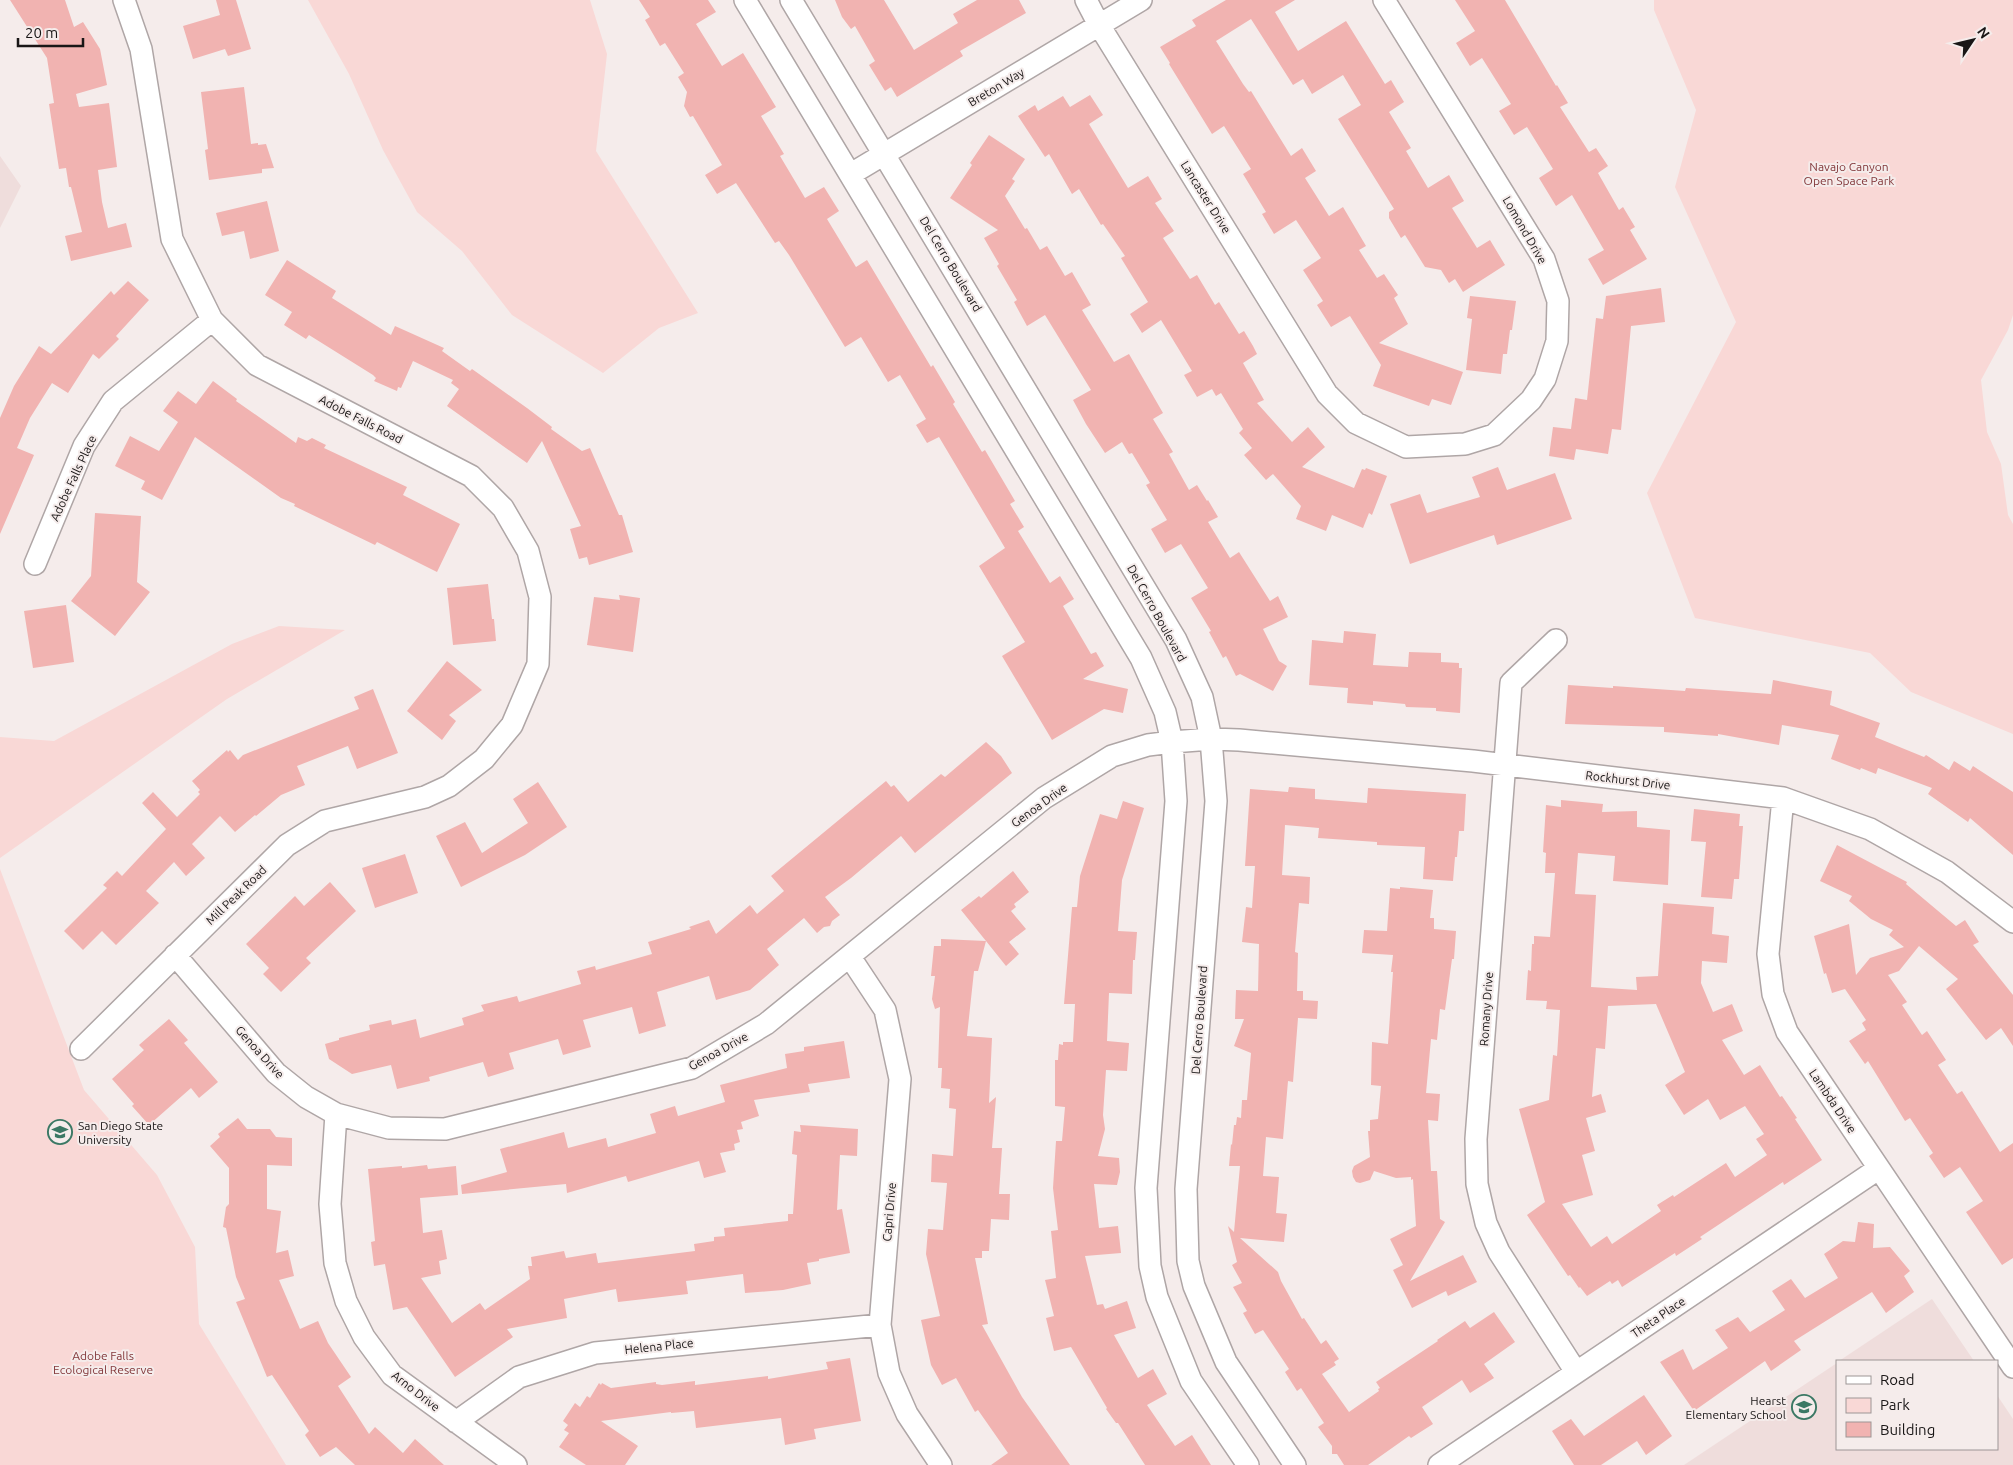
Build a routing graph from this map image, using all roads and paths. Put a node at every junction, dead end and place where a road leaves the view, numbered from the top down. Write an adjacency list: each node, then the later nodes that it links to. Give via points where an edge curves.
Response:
1 (124, 0): 10 (street, Adobe Falls Road, via 141,49 172,239)
2 (745, 0): 9 (street)
3 (791, 0): 8 (street, Del Cerro Boulevard)
4 (1086, 0): 7 (street, Lancaster Drive)
5 (1141, 0): 7 (street, Breton Way)
6 (1384, 0): 11 (street, Lomond Drive, via 1544,259 1558,301 1557,341 1545,379 1531,400 1494,434 1465,444 1406,447 1356,423)
7 (1099, 25): 8 (street, Breton Way); 11 (street, Lancaster Drive)
8 (884, 154): 9 (street, Breton Way); 14 (street, Del Cerro Boulevard, via 1176,640 1202,697)
9 (851, 174): 15 (street, via 1141,658 1164,706)
10 (212, 320): 12 (street, Adobe Falls Place, via 113,401 84,446); 17 (street, Adobe Falls Road, via 257,365 471,476 503,508 528,551 540,597 538,664 512,724 484,759 449,786)
11 (1327, 394)
12 (35, 564)
13 (1556, 640): 16 (street, Romany Drive, via 1511,683)
14 (1211, 739): 15 (street, Genoa Drive); 16 (street, Rockhurst Drive); 32 (street, Del Cerro Boulevard, via 1216,801 1186,1189 1188,1261 1194,1286 1226,1362)
15 (1172, 742): 21 (street, Genoa Drive, via 1148,745 1112,756 1044,798); 31 (street, via 1176,801 1146,1188 1150,1266 1157,1297 1191,1380)
16 (1504, 765): 18 (street, Rockhurst Drive); 27 (street, Romany Drive, via 1476,1139 1477,1184 1486,1223 1499,1252)
17 (424, 797): 20 (street, Mill Peak Road, via 325,822 287,845)
18 (1783, 798): 19 (street, Rockhurst Drive, via 1870,829 1947,872); 24 (street, Lambda Drive, via 1768,954 1773,994 1788,1032)
19 (2013, 922)
20 (175, 955): 22 (street, Mill Peak Road); 23 (street, Genoa Drive, via 276,1073 306,1097)
21 (850, 957): 23 (street, Genoa Drive, via 766,1024 692,1068 445,1129 389,1128); 25 (street, Capri Drive, via 885,1010 900,1079)
22 (81, 1049)
23 (336, 1114): 28 (street, Arno Drive, via 330,1204 335,1263 346,1301 364,1337 392,1375)
24 (1878, 1169): 26 (street, Lambda Drive); 27 (street, Theta Place)
25 (880, 1324): 28 (street, Helena Place, via 595,1353 519,1377); 30 (street, Capri Drive, via 889,1373 907,1414)
26 (2013, 1367)
27 (1576, 1372): 33 (street, Theta Place)
28 (456, 1422): 29 (street, Arno Drive)
29 (516, 1465)
30 (941, 1465)
31 (1248, 1465)
32 (1295, 1465)
33 (1439, 1465)

